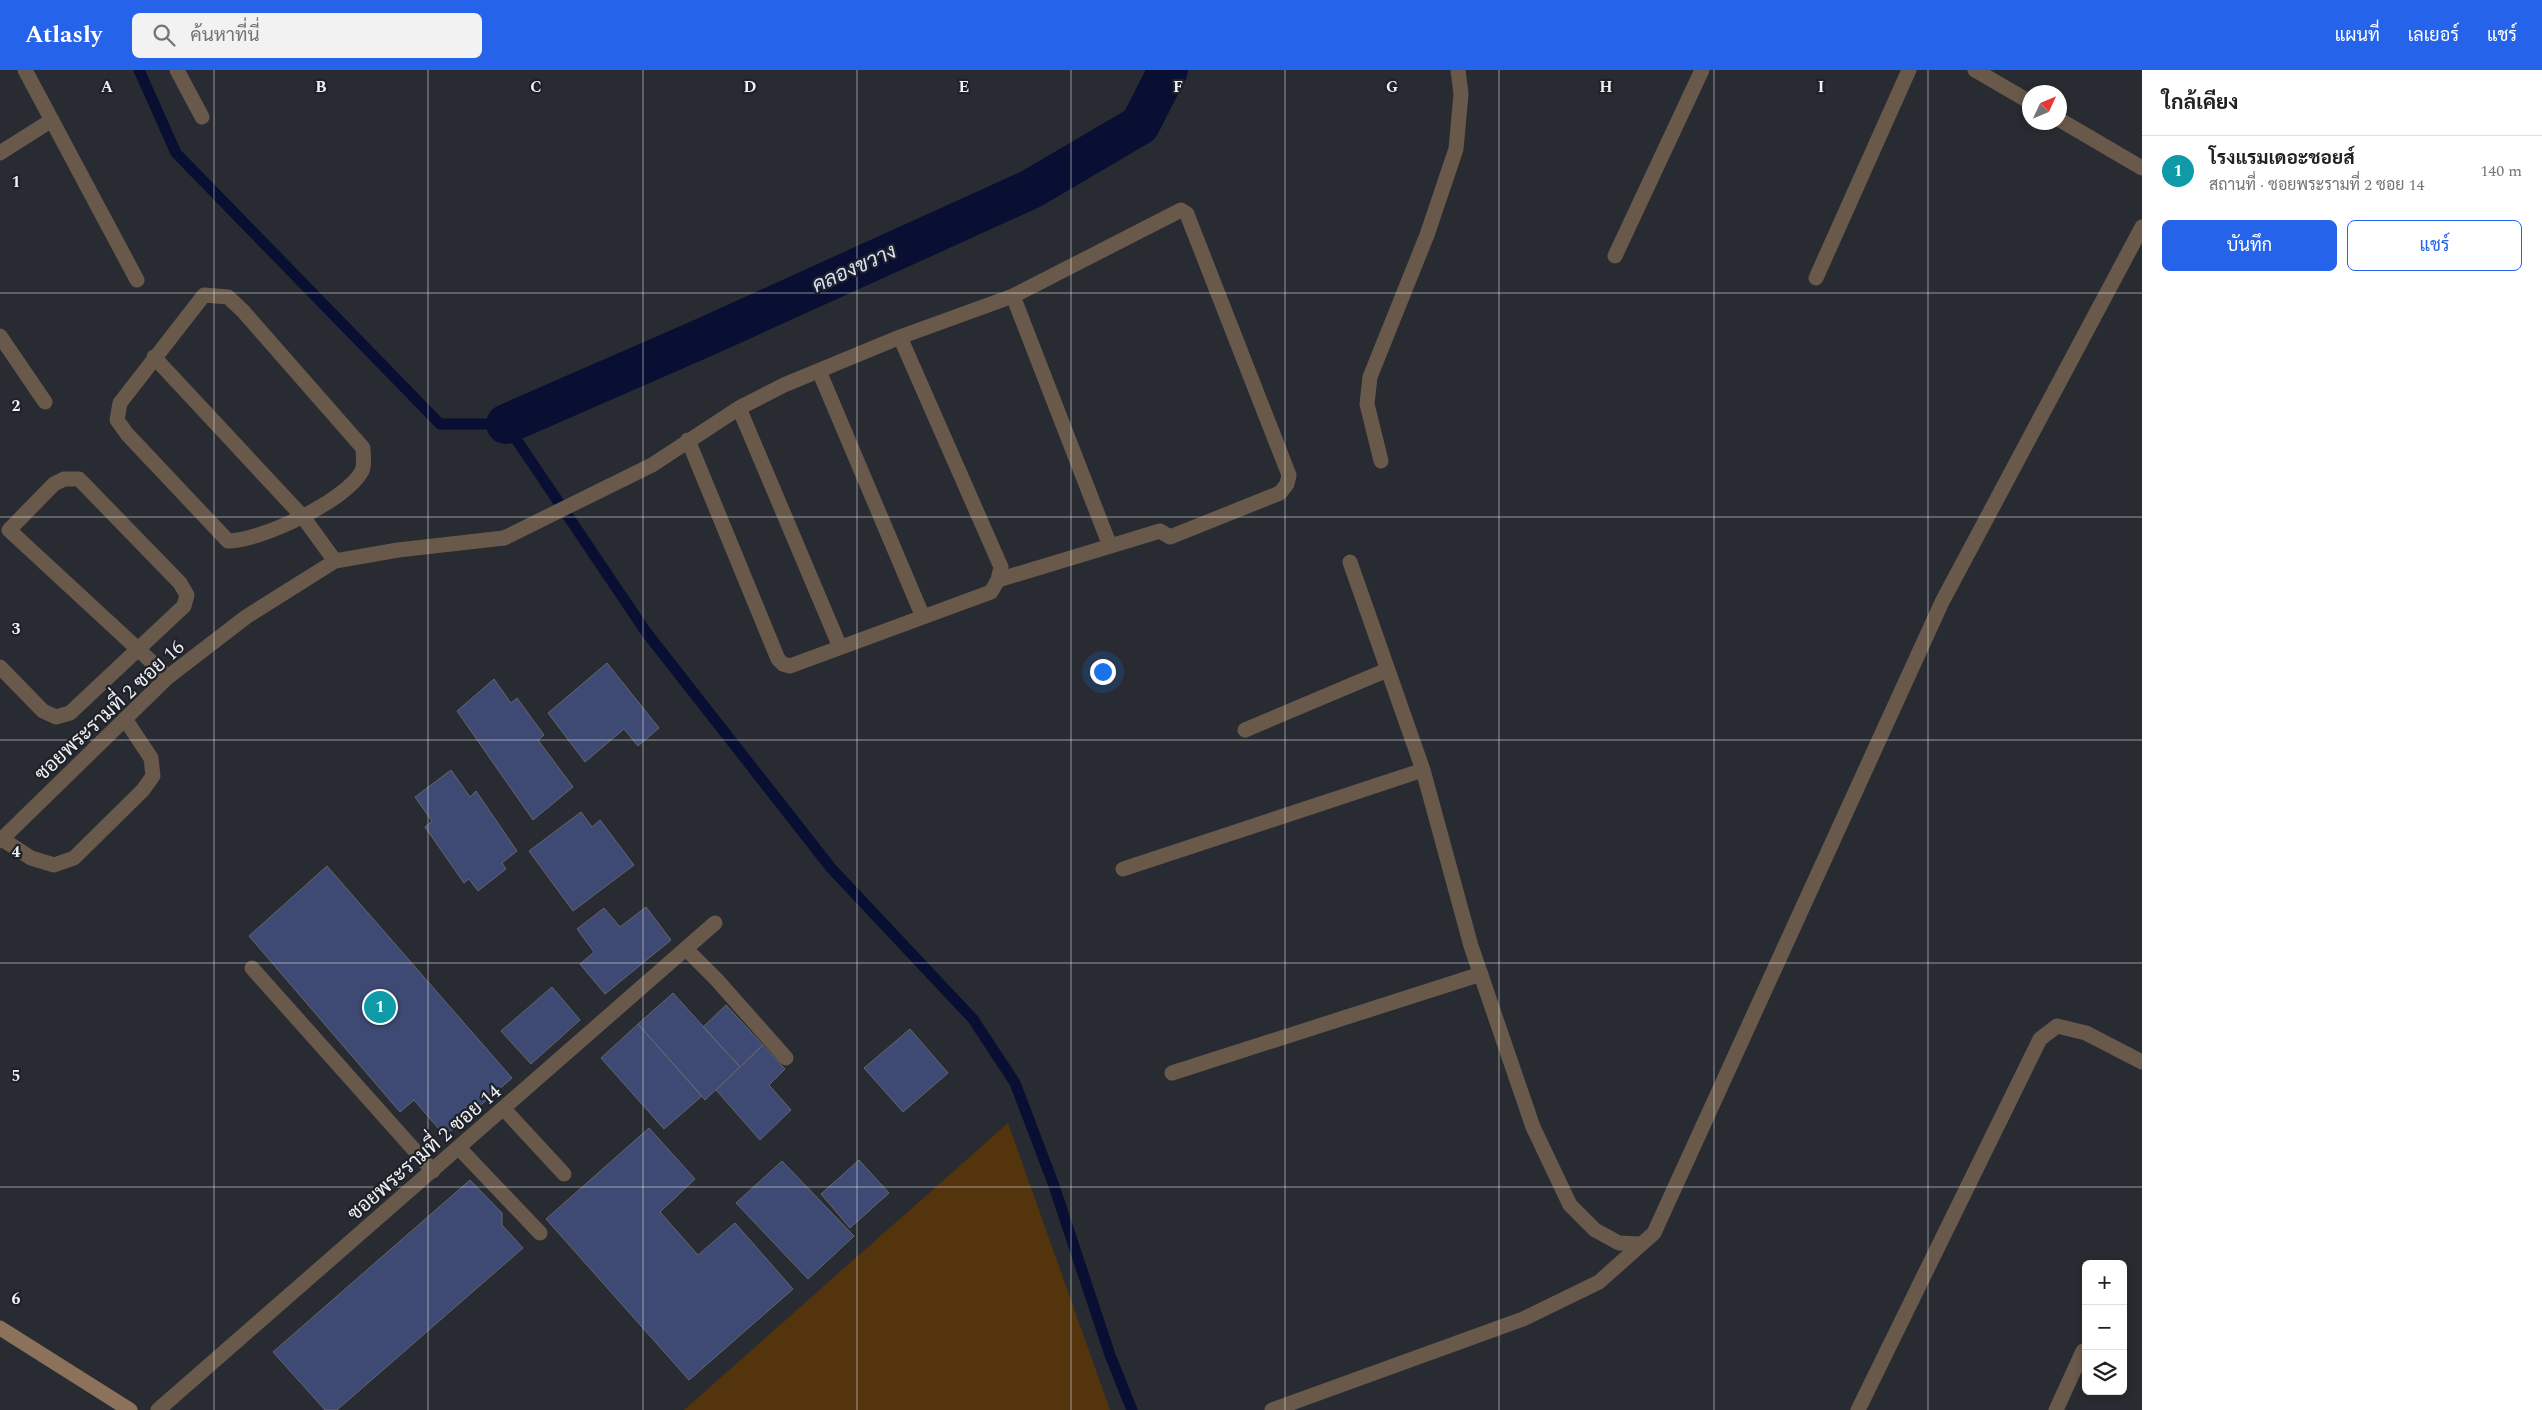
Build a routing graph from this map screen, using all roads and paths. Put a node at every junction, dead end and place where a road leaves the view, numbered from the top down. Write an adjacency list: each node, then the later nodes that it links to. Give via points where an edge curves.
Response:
1 (25, 70): 9 (street)
2 (177, 70): 8 (street)
3 (1458, 70): 25 (street, via 1461,94 1456,149 1370,377 1367,404)
4 (1702, 70): 14 (street)
5 (1909, 70): 15 (street)
6 (1975, 70): 7 (street)
7 (2022, 97)
8 (202, 117)
9 (52, 120): 11 (street); 16 (street)
10 (2067, 124): 12 (street)
11 (0, 152)
12 (2142, 168)
13 (2142, 227): 55 (street, via 1942,602 1654,1233)
14 (1615, 256)
15 (1816, 278)
16 (137, 280)
17 (1013, 296): 19 (street, ซอยพระรามที่ 2 ซอย 16); 28 (street); 28 (street, ซอยพระรามที่ 2 ซอย 16, via 1181,210 1187,214 1286,466 1287,484 1280,492 1170,537 1160,531)
18 (0, 336): 22 (street)
19 (900, 337): 21 (street, ซอยพระรามที่ 2 ซอย 16); 31 (street, via 1001,567)
20 (154, 357): 26 (street); 26 (street, via 120,403 117,420 127,434 228,541 240,541); 26 (street, via 204,296 228,297 243,311 363,448 364,469 353,485)
21 (819, 372): 23 (street, ซอยพระรามที่ 2 ซอย 16); 32 (street)
22 (45, 402)
23 (738, 408): 24 (street, ซอยพระรามที่ 2 ซอย 16); 33 (street)
24 (688, 440): 29 (street, ซอยพระรามที่ 2 ซอย 16, via 652,465 504,538); 33 (street, via 778,659 790,666)
25 (1381, 461)
26 (304, 517): 29 (street)
27 (5, 535): 34 (street); 34 (street, via 54,484 64,479 79,479 180,583 186,595 184,606)
28 (1110, 546): 31 (street)
29 (335, 561): 37 (street, ซอยพระรามที่ 2 ซอย 16, via 246,617)
30 (1350, 562): 36 (street)
31 (998, 580): 32 (street, via 991,592)
32 (922, 617): 33 (street)
33 (840, 648)
34 (138, 649): 35 (street, via 70,713 56,717 43,711); 37 (street)
35 (0, 668)
36 (1388, 670): 39 (street); 40 (street)
37 (168, 677): 38 (street, ซอยพระรามที่ 2 ซอย 16)
38 (125, 719): 41 (street, ซอยพระรามที่ 2 ซอย 16); 41 (street, via 151,758 153,776 143,790 74,858 54,865 32,858)
39 (1245, 730)
40 (1423, 770): 42 (street); 46 (street)
41 (1, 840)
42 (1123, 869)
43 (715, 923): 44 (street, ซอยพระรามที่ 2 ซอย 14)
44 (686, 949): 47 (street); 50 (street, ซอยพระรามที่ 2 ซอย 14)
45 (252, 968): 52 (street)
46 (1481, 974): 49 (street); 55 (street, via 1533,1127 1570,1205 1595,1230 1619,1244)
47 (786, 1058)
48 (2142, 1062): 61 (street, via 2086,1033 2057,1026 2040,1039)
49 (1172, 1073)
50 (504, 1109): 51 (street, ซอยพระรามที่ 2 ซอย 14); 53 (street)
51 (459, 1148): 52 (street, ซอยพระรามที่ 2 ซอย 14); 54 (street)
52 (433, 1170): 59 (street, ซอยพระรามที่ 2 ซอย 14)
53 (564, 1174)
54 (540, 1233)
55 (1640, 1244): 60 (street, via 1599,1282 1523,1318)
56 (0, 1328): 58 (main road)
57 (2082, 1353): 62 (street)
58 (130, 1410)
59 (158, 1410)
60 (1272, 1410)
61 (1858, 1410)
62 (2056, 1410)

